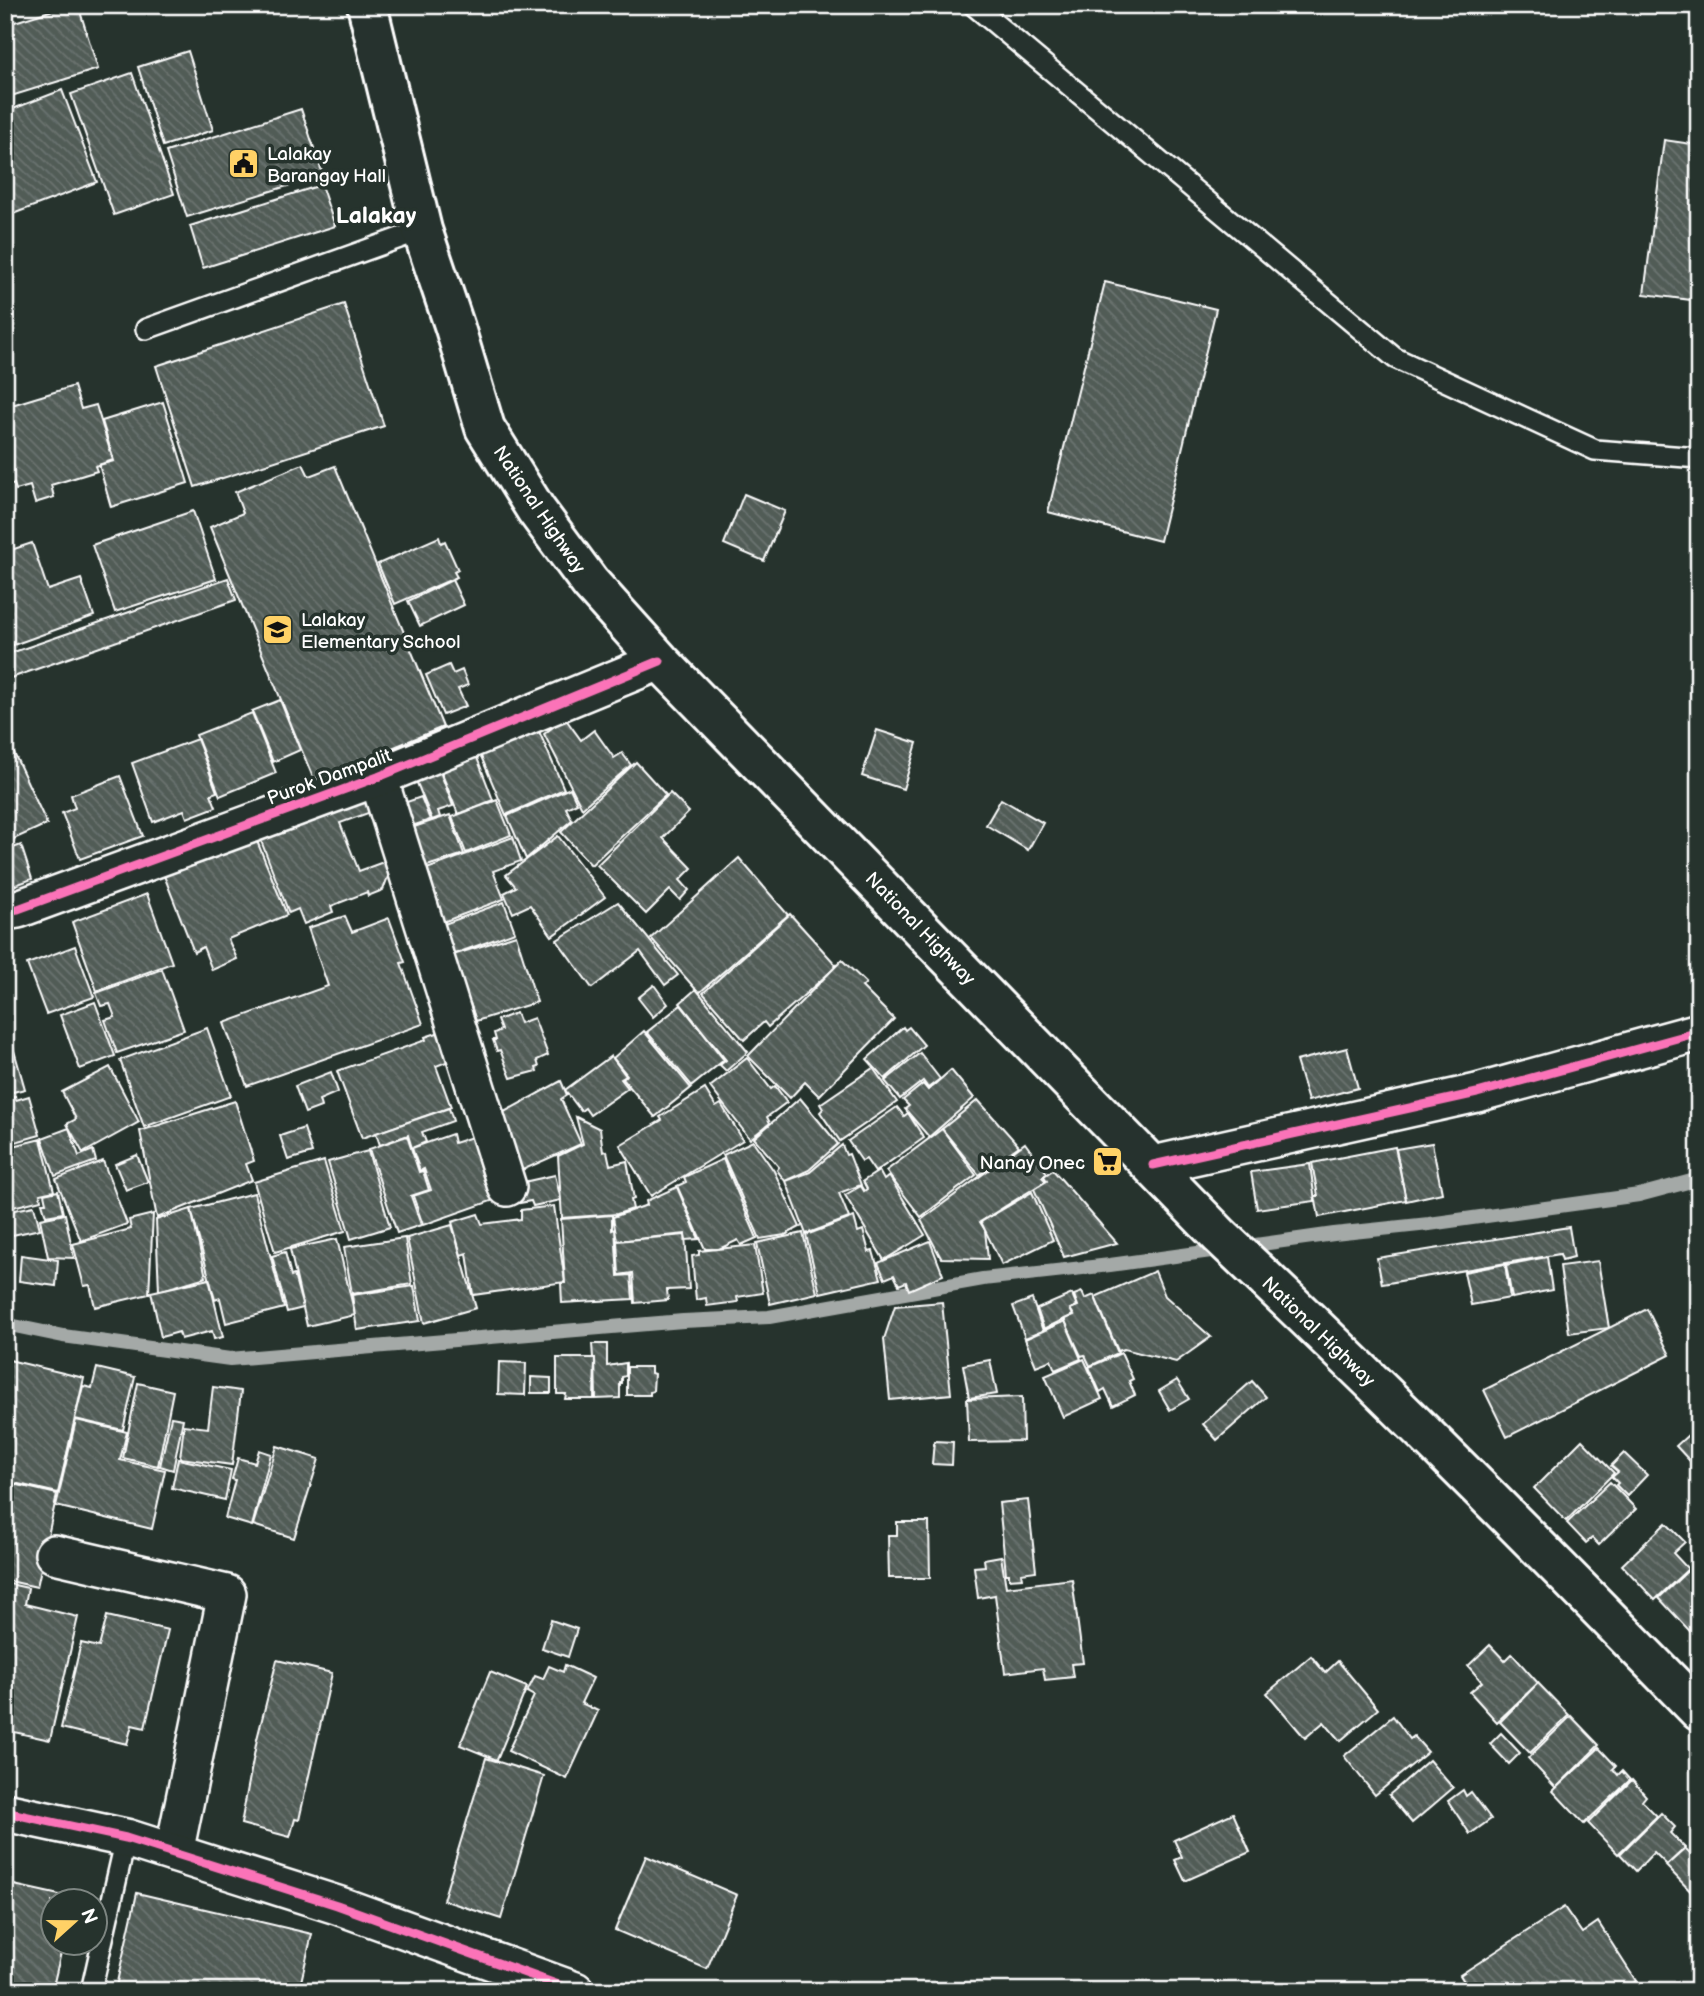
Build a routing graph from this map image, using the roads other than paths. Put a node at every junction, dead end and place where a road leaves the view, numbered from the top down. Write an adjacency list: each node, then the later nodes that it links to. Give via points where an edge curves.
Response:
1 (367, 5): 3 (main road, National Highway)
2 (973, 5): 5 (lane, via 1395,358 1595,450)
3 (422, 230): 4 (lane); 6 (main road, National Highway, via 485,428 536,510 590,583)
4 (145, 329)
5 (1699, 458)
6 (660, 661): 7 (street, Purok Dampalit); 10 (main road, National Highway)
7 (378, 777): 8 (street, Purok Dampalit); 11 (street)
8 (5, 911)
9 (1699, 1032): 10 (street, via 1477,1093)
10 (1153, 1165): 13 (main road, National Highway)
11 (507, 1187)
12 (54, 1554): 16 (street, via 227,1594)
13 (1699, 1711)
14 (5, 1812): 15 (street)
15 (126, 1838): 16 (street); 17 (lane)
16 (174, 1853): 18 (street, via 337,1905)
17 (91, 1991)
18 (575, 1991)

